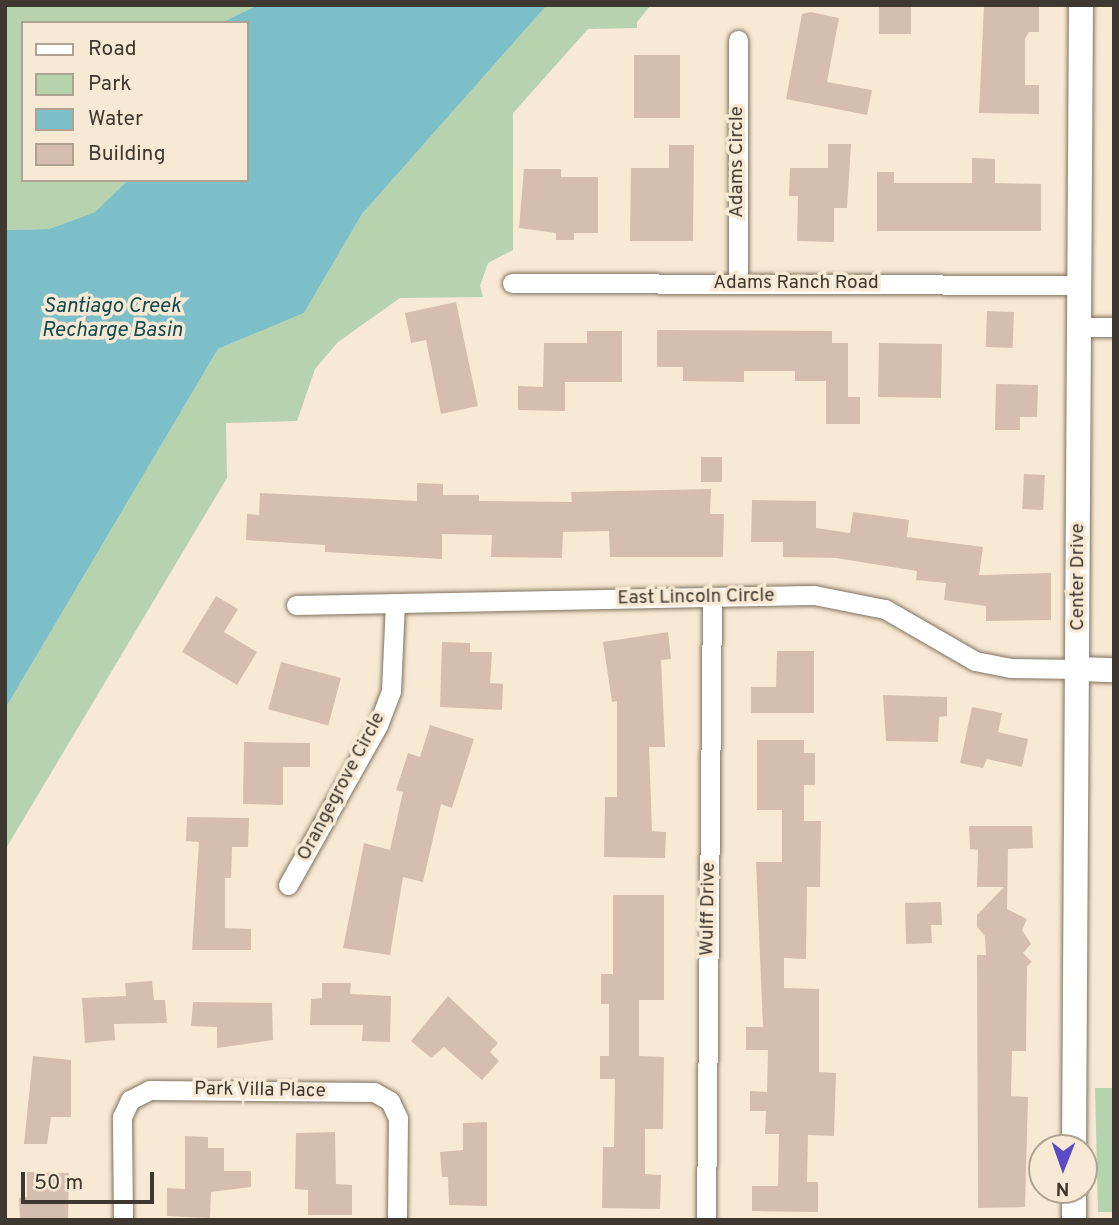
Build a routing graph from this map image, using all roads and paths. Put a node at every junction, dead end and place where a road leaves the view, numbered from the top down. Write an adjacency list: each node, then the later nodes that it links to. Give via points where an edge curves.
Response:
1 (1081, 5): 5 (street, Center Drive)
2 (738, 40): 4 (street, Adams Circle)
3 (512, 283): 4 (street, Adams Ranch Road)
4 (738, 284): 5 (street, Adams Ranch Road)
5 (1080, 285): 6 (street, Center Drive)
6 (1081, 327): 7 (street); 11 (street, Center Drive)
7 (1114, 327)
8 (712, 598): 9 (street, East Lincoln Circle); 11 (street, East Lincoln Circle, via 845,599 885,609 975,661 1011,668); 17 (street, Wulff Drive)
9 (395, 603): 10 (street, East Lincoln Circle); 13 (street, Orangegrove Circle, via 394,665 387,702)
10 (296, 605)
11 (1079, 669): 12 (street); 14 (street, Center Drive)
12 (1114, 670)
13 (288, 885)
14 (1074, 1134)
15 (123, 1220): 16 (street, Park Villa Place, via 122,1117 130,1100 150,1090 163,1090 374,1092 390,1101 398,1118)
16 (397, 1220)
17 (706, 1220)

